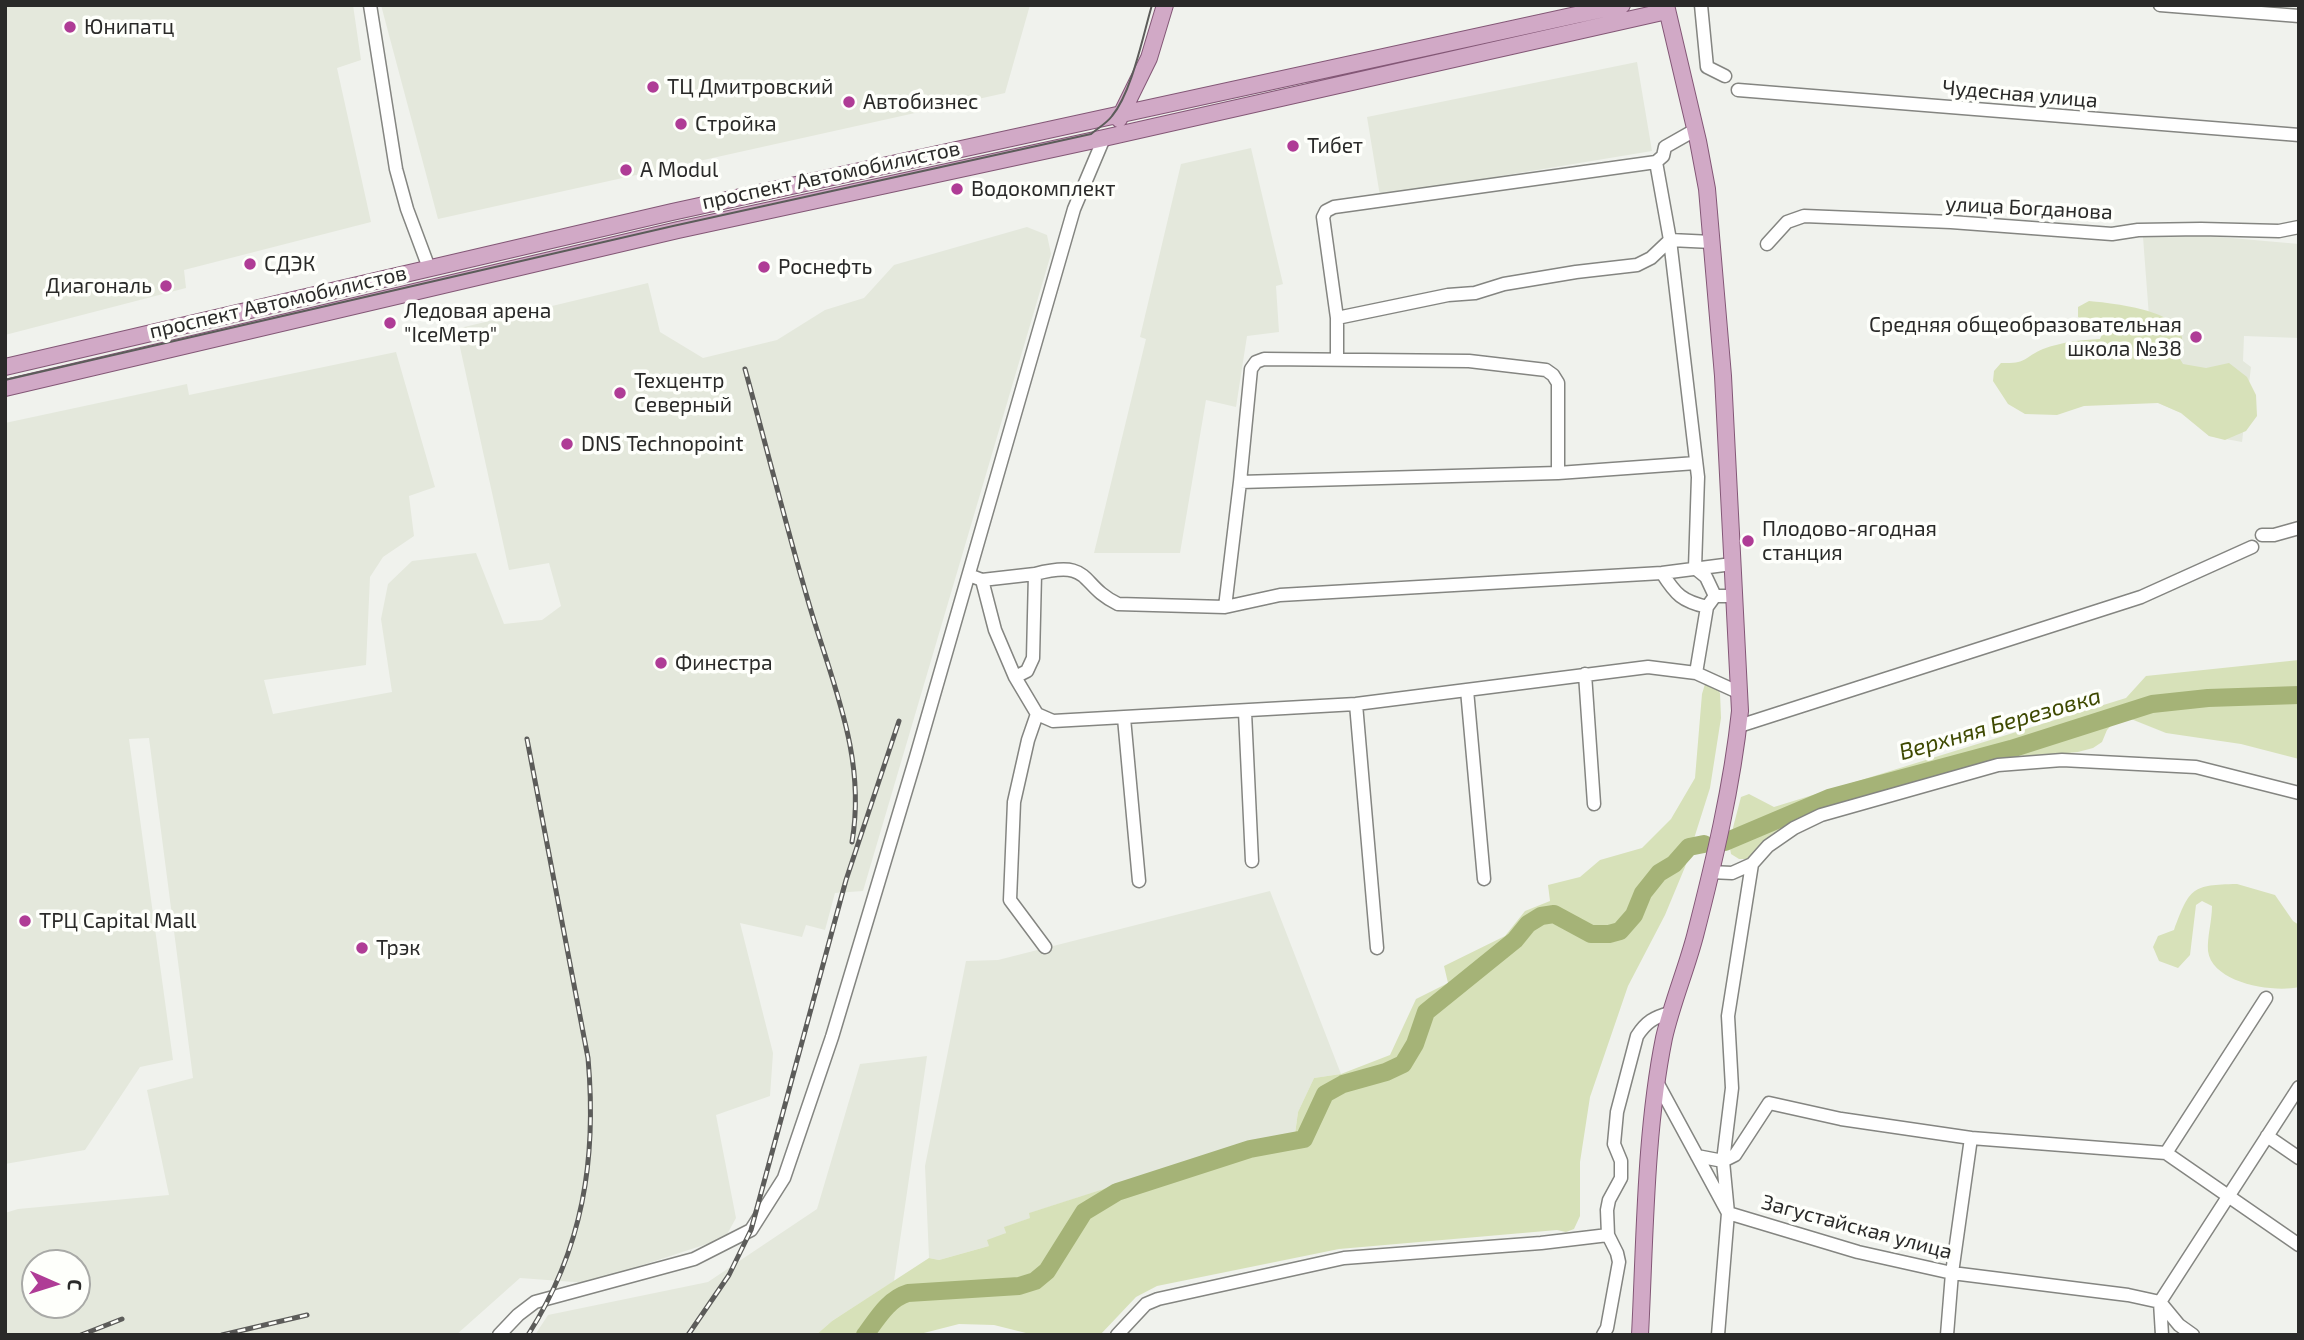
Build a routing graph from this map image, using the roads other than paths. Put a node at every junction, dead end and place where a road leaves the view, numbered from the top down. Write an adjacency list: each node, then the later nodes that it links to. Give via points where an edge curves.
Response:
1 (370, 5): 19 (street, via 396,169)
2 (1165, 5): 10 (main road, via 1149,58)
3 (1622, 5): 10 (main road, проспект Автомобилистов)
4 (1701, 5): 8 (street, via 1707,67)
5 (2160, 5): 7 (street)
6 (1667, 8): 11 (main road); 13 (main road, проспект Автомобилистов)
7 (2299, 16)
8 (1725, 76)
9 (1738, 90): 12 (street, Чудесная улица)
10 (1123, 114): 13 (main road); 19 (main road, проспект Автомобилистов)
11 (1695, 130): 14 (street, via 1665,147); 17 (main road)
12 (2299, 135)
13 (1104, 138): 23 (main road, проспект Автомобилистов, via 678,230); 34 (street, via 1074,209)
14 (1656, 162): 16 (street); 20 (street, via 1326,211 1322,217)
15 (2299, 227): 18 (street, улица Богданова, via 2112,233 1804,216 1787,222)
16 (1670, 240): 17 (street); 20 (street, via 1637,265 1504,284); 24 (street)
17 (1712, 242): 30 (main road)
18 (1767, 244)
19 (429, 268): 22 (main road, проспект Автомобилистов)
20 (1337, 318): 21 (street)
21 (1337, 359): 25 (street, via 1469,361 1546,370 1558,383); 26 (street, via 1256,362 1251,369)
22 (5, 367)
23 (5, 388)
24 (1696, 463): 25 (street); 31 (street)
25 (1558, 473): 26 (street)
26 (1240, 482): 38 (street)
27 (2299, 528): 28 (street)
28 (2262, 535)
29 (2252, 547): 49 (street, via 2141,597)
30 (1732, 564): 31 (street); 37 (main road)
31 (1695, 568): 32 (street); 36 (street, via 1706,577)
32 (1661, 573): 38 (street, via 1280,595); 39 (street, via 1685,601)
33 (1035, 574): 35 (street); 38 (street, via 1059,569 1080,572 1118,604); 42 (street, via 1033,658 1027,671)
34 (969, 575): 35 (street); 76 (street, via 832,1037 784,1178 751,1230 694,1259 535,1302)
35 (982, 580): 42 (street, via 995,630)
36 (1715, 596): 37 (street); 39 (street)
37 (1733, 596): 44 (main road)
38 (1225, 607)
39 (1707, 607): 40 (street)
40 (1696, 673): 41 (street, via 1648,667); 44 (street)
41 (1585, 674): 43 (street); 51 (street)
42 (1015, 677): 47 (street)
43 (1467, 690): 45 (street); 55 (street)
44 (1741, 693): 49 (main road)
45 (1356, 704): 46 (street); 58 (street)
46 (1245, 712): 48 (street); 52 (street)
47 (1037, 714): 48 (street, via 1053,722); 57 (street, via 1014,802 1010,900)
48 (1124, 718): 56 (street)
49 (1739, 726): 54 (main road)
50 (2299, 793): 53 (street, via 2196,767 2062,760 1998,765 1821,815 1776,840)
51 (1594, 804)
52 (1252, 861)
53 (1752, 864): 54 (street, via 1732,873); 68 (street, via 1728,1016 1732,1088)
54 (1710, 873): 60 (main road)
55 (1484, 879)
56 (1139, 881)
57 (1045, 947)
58 (1377, 948)
59 (2266, 998): 65 (street)
60 (1670, 1013): 61 (main road); 71 (street, via 1656,1016 1637,1036 1617,1112 1614,1144 1622,1168 1609,1200)
61 (1657, 1082): 66 (street, Загустайская улица); 78 (main road)
62 (2299, 1087): 63 (street)
63 (2267, 1136): 67 (street); 69 (street)
64 (1971, 1138): 65 (street); 68 (street, via 1769,1103 1735,1155); 73 (street)
65 (2166, 1153): 69 (street)
66 (1697, 1156): 68 (street); 70 (street, Загустайская улица)
67 (2299, 1158)
68 (1723, 1161): 70 (street)
69 (2227, 1196): 72 (street); 74 (street)
70 (1728, 1213): 73 (street, Загустайская улица, via 1858,1252); 79 (street)
71 (1608, 1235): 75 (street, via 1619,1262); 77 (street, via 1344,1258 1158,1298 1146,1304)
72 (2299, 1245)
73 (1952, 1273): 74 (street, Загустайская улица, via 2128,1294); 80 (street)
74 (2160, 1302): 81 (street); 82 (street)
75 (1606, 1332)
76 (499, 1335)
77 (1117, 1335)
78 (1640, 1335)
79 (1718, 1335)
80 (1947, 1335)
81 (2162, 1335)
82 (2193, 1335)

